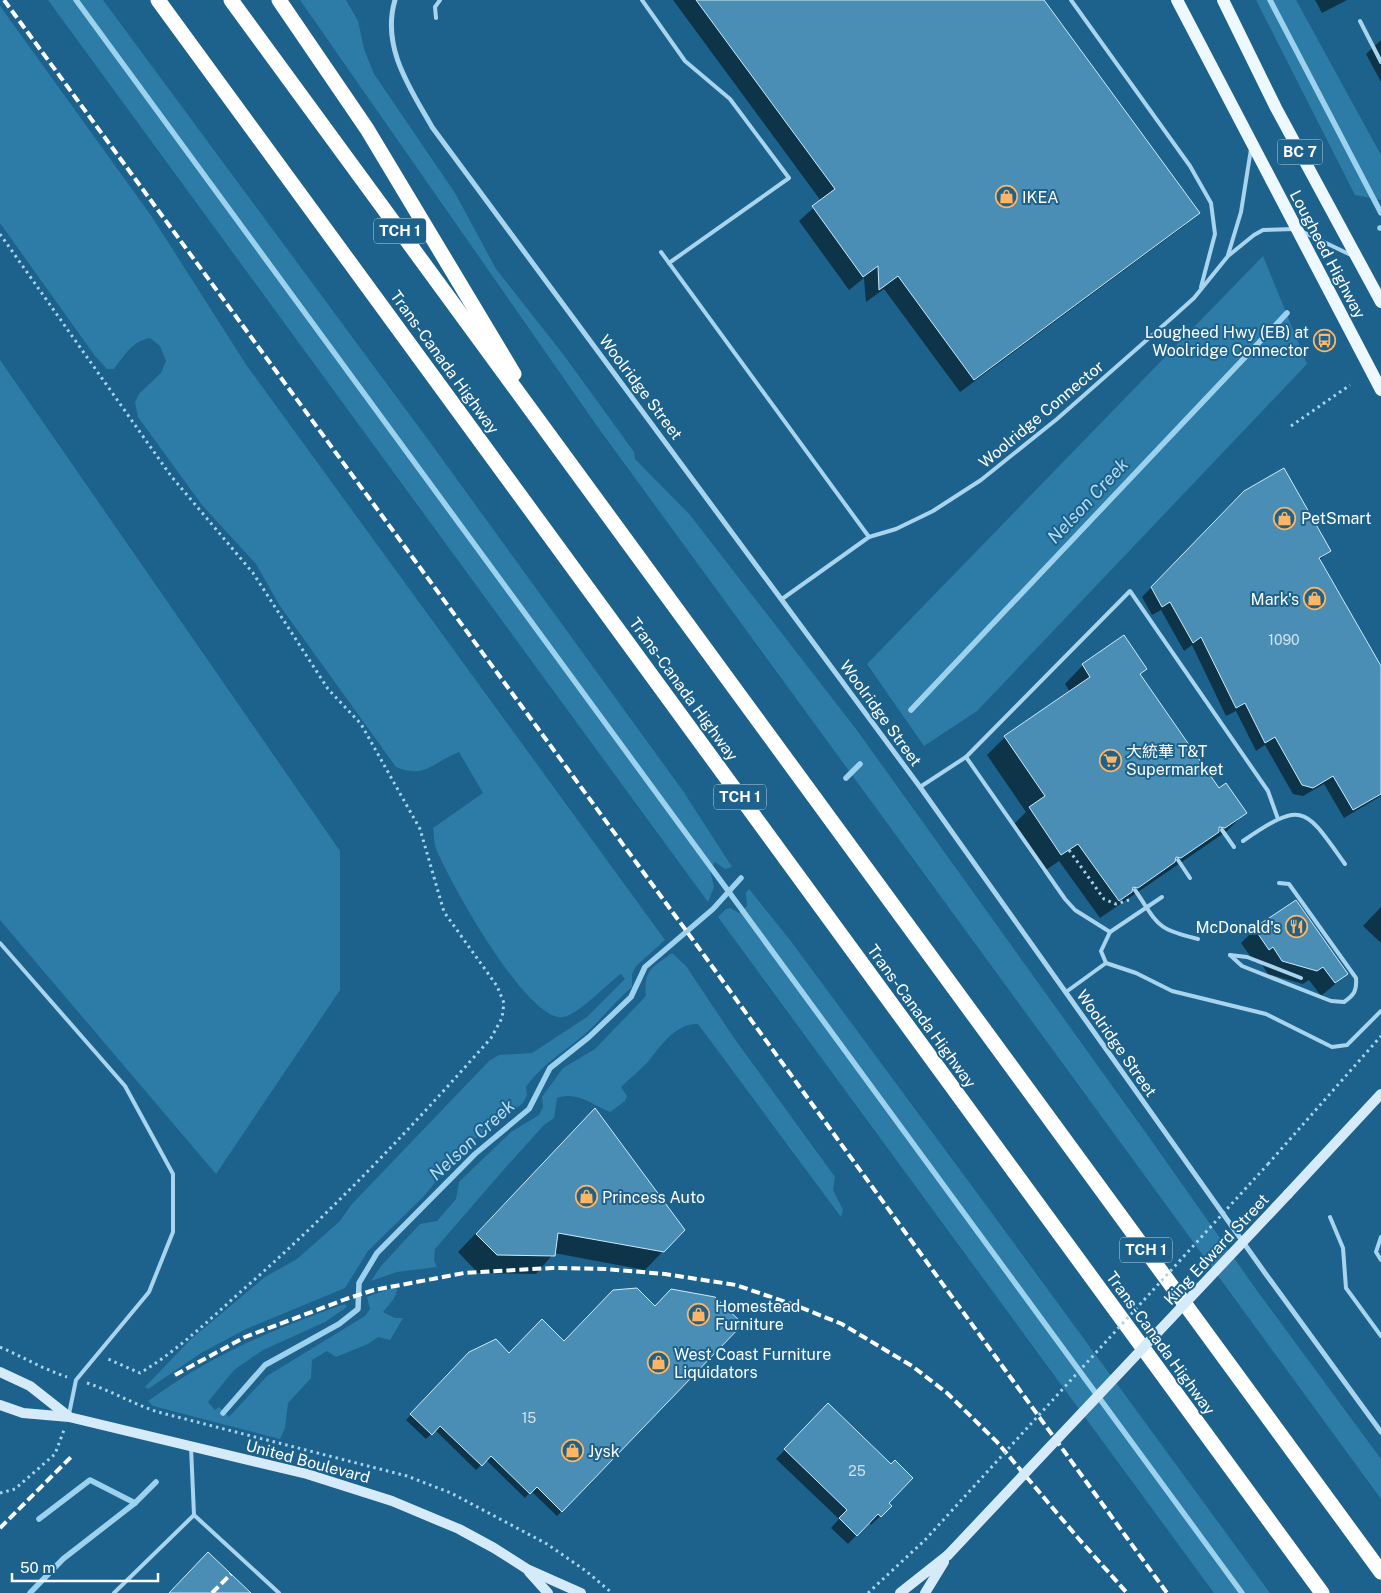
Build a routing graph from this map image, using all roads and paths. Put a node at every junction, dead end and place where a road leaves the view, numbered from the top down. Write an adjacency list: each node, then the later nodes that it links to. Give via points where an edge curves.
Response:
1 (158, 0): 78 (highway, Trans-Canada Highway / TCH 1)
2 (230, 0): 25 (highway, TCH 1)
3 (279, 0): 25 (highway, via 367,129)
4 (395, 0): 27 (street, Woolridge Street, via 392,47 405,80 432,127)
5 (440, 0): 10 (lane, via 435,7)
6 (642, 0): 19 (lane, via 686,61 730,99 789,178)
7 (1070, 0): 20 (lane, via 1190,166 1211,203 1215,234)
8 (1177, 0): 13 (main road, Lougheed Highway / BC 7)
9 (1223, 0): 18 (main road, Lougheed Highway / BC 7, via 1276,108)
10 (436, 18)
11 (1360, 21): 12 (lane)
12 (1381, 62)
13 (1252, 145): 14 (main road, Lougheed Highway / BC 7); 17 (lane, via 1241,212)
14 (1295, 229): 17 (lane, Woolridge Connector, via 1263,230); 18 (lane); 23 (main road, Lougheed Highway / BC 7)
15 (0, 234): 57 (path, via 171,476 252,573 328,688 360,724 420,829 444,912 497,986 504,1004 502,1018 491,1038 438,1097 304,1236 193,1334 140,1373)
16 (661, 252): 19 (lane)
17 (1228, 256): 20 (lane, Woolridge Connector)
18 (1356, 257): 21 (main road, Lougheed Highway / BC 7)
19 (669, 264): 26 (lane)
20 (1200, 290): 26 (lane, Woolridge Connector, via 1057,419 981,480 945,504)
21 (1381, 302)
22 (1350, 384): 24 (path)
23 (1381, 390)
24 (1291, 426)
25 (568, 463): 69 (highway, TCH 1)
26 (869, 537): 27 (lane, Woolridge Connector)
27 (782, 599): 29 (street, Woolridge Street)
28 (966, 757): 29 (lane); 30 (lane, via 1130,592 1268,791); 43 (lane, via 1065,899 1075,910)
29 (920, 787): 48 (street, Woolridge Street)
30 (1278, 820): 32 (lane); 36 (lane, via 1293,814 1307,816 1317,824)
31 (1222, 830): 33 (lane)
32 (1243, 841)
33 (1234, 847)
34 (1069, 850): 40 (path, via 1104,900 1116,904)
35 (1178, 860): 37 (lane)
36 (1346, 864)
37 (1190, 878)
38 (1279, 883): 47 (lane, via 1289,884 1356,978 1357,989 1344,1002 1331,1001 1242,966 1230,954 1247,957)
39 (1135, 890): 40 (lane)
40 (1140, 897): 42 (lane)
41 (1162, 897): 42 (lane)
42 (1146, 908): 43 (lane); 44 (lane, via 1169,932)
43 (1110, 932): 46 (lane, via 1101,951)
44 (1198, 939)
45 (0, 942): 57 (lane, via 125,1086 173,1174 173,1232 149,1292)
46 (1106, 963): 48 (lane); 49 (lane, via 1136,972 1172,991 1266,1014 1332,1047 1347,1044)
47 (1301, 978)
48 (1066, 992): 63 (street, Woolridge Street)
49 (1381, 1010)
50 (1381, 1036): 75 (path, bridge, via 925,1540)
51 (1381, 1094): 67 (main road, King Edward Street, bridge)
52 (1330, 1217): 55 (lane, via 1343,1248 1346,1288)
53 (1381, 1237): 54 (lane, via 1376,1252)
54 (1381, 1260)
55 (1381, 1336)
56 (0, 1347): 58 (path, via 40,1364)
57 (98, 1354): 62 (lane, via 76,1380)
58 (46, 1370)
59 (0, 1372): 62 (main road, United Boulevard, via 30,1386)
60 (101, 1387): 74 (path, via 132,1404 158,1412 407,1476 451,1493 546,1544)
61 (0, 1405): 62 (main road, United Boulevard, via 24,1412)
62 (69, 1417): 64 (main road, United Boulevard); 65 (path, via 55,1454 15,1489)
63 (1381, 1432)
64 (191, 1447): 66 (lane); 68 (main road, United Boulevard, via 307,1474 392,1501 459,1530)
65 (0, 1493)
66 (194, 1515): 70 (lane); 71 (lane)
67 (948, 1555): 76 (main road, King Edward Street); 77 (main road, King Edward Street)
68 (527, 1569): 72 (main road, United Boulevard); 73 (main road, United Boulevard)
69 (1381, 1572)
70 (114, 1593)
71 (279, 1593)
72 (548, 1593)
73 (581, 1593)
74 (612, 1593)
75 (868, 1593)
76 (900, 1593)
77 (925, 1593)
78 (1322, 1593)

